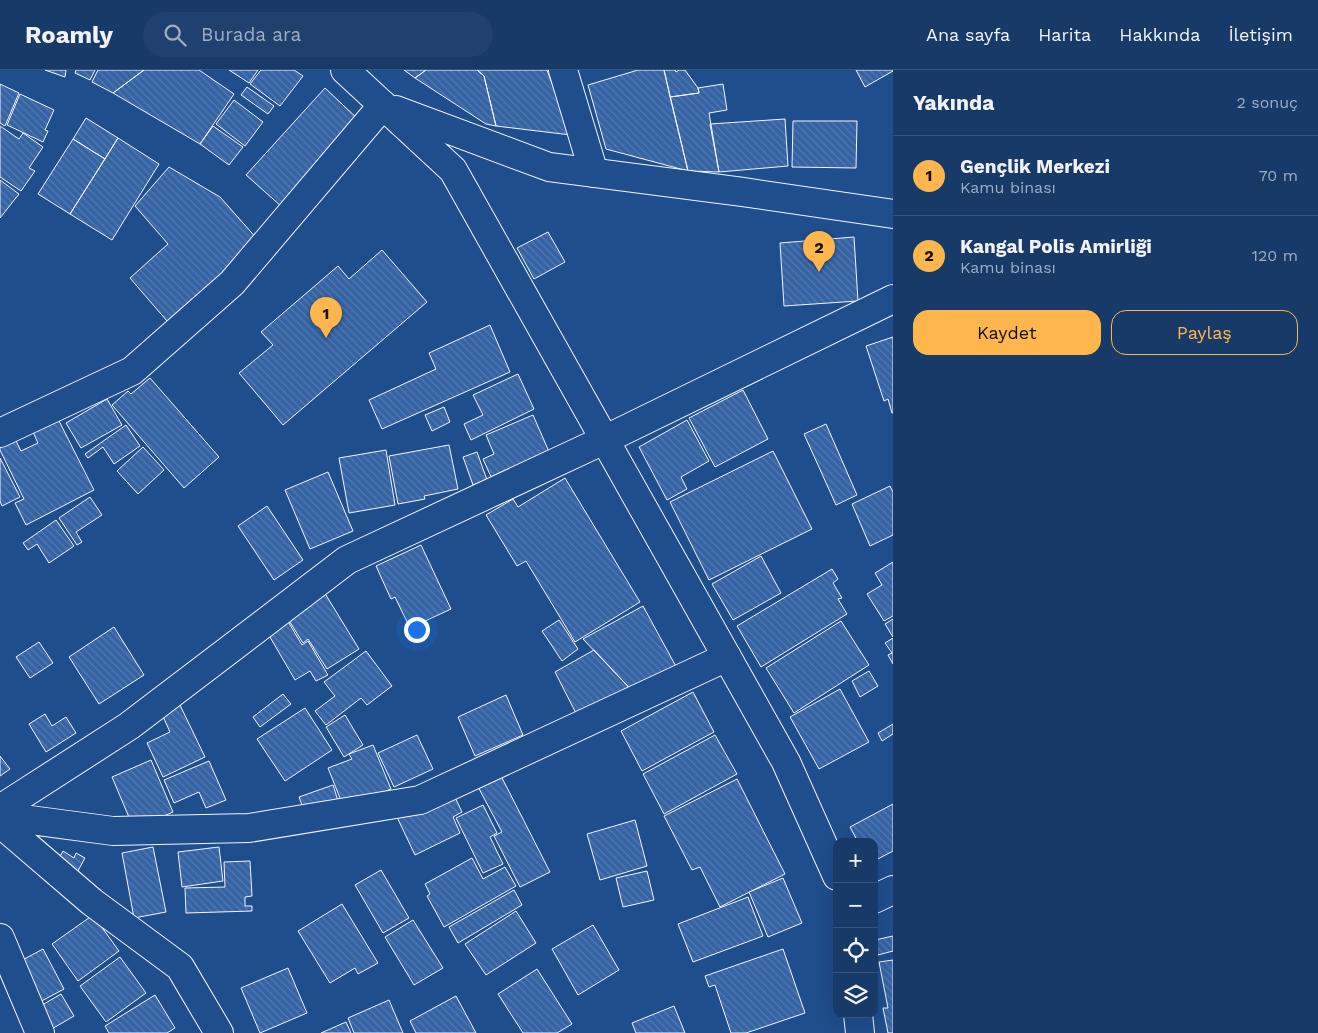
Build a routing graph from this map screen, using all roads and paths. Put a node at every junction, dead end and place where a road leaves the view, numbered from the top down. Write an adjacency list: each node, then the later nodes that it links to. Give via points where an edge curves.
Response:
1 (345, 70): 3 (street)
2 (563, 70): 4 (street)
3 (384, 105): 4 (street, via 549,167); 7 (street, via 232,283 132,371); 8 (street, via 453,170)
4 (594, 173): 5 (street)
5 (893, 214)
6 (893, 299): 8 (street)
7 (0, 433)
8 (604, 440): 9 (street); 10 (street, via 347,560 129,726)
9 (727, 657): 11 (street, via 420,800 249,828 112,831); 13 (street, via 786,762)
10 (0, 809)
11 (0, 816)
12 (0, 823): 19 (street, via 92,902 180,967)
13 (833, 867)
14 (893, 890): 15 (street)
15 (878, 897)
16 (0, 938): 18 (street)
17 (858, 1018): 20 (street)
18 (40, 1033)
19 (219, 1033)
20 (860, 1033)

